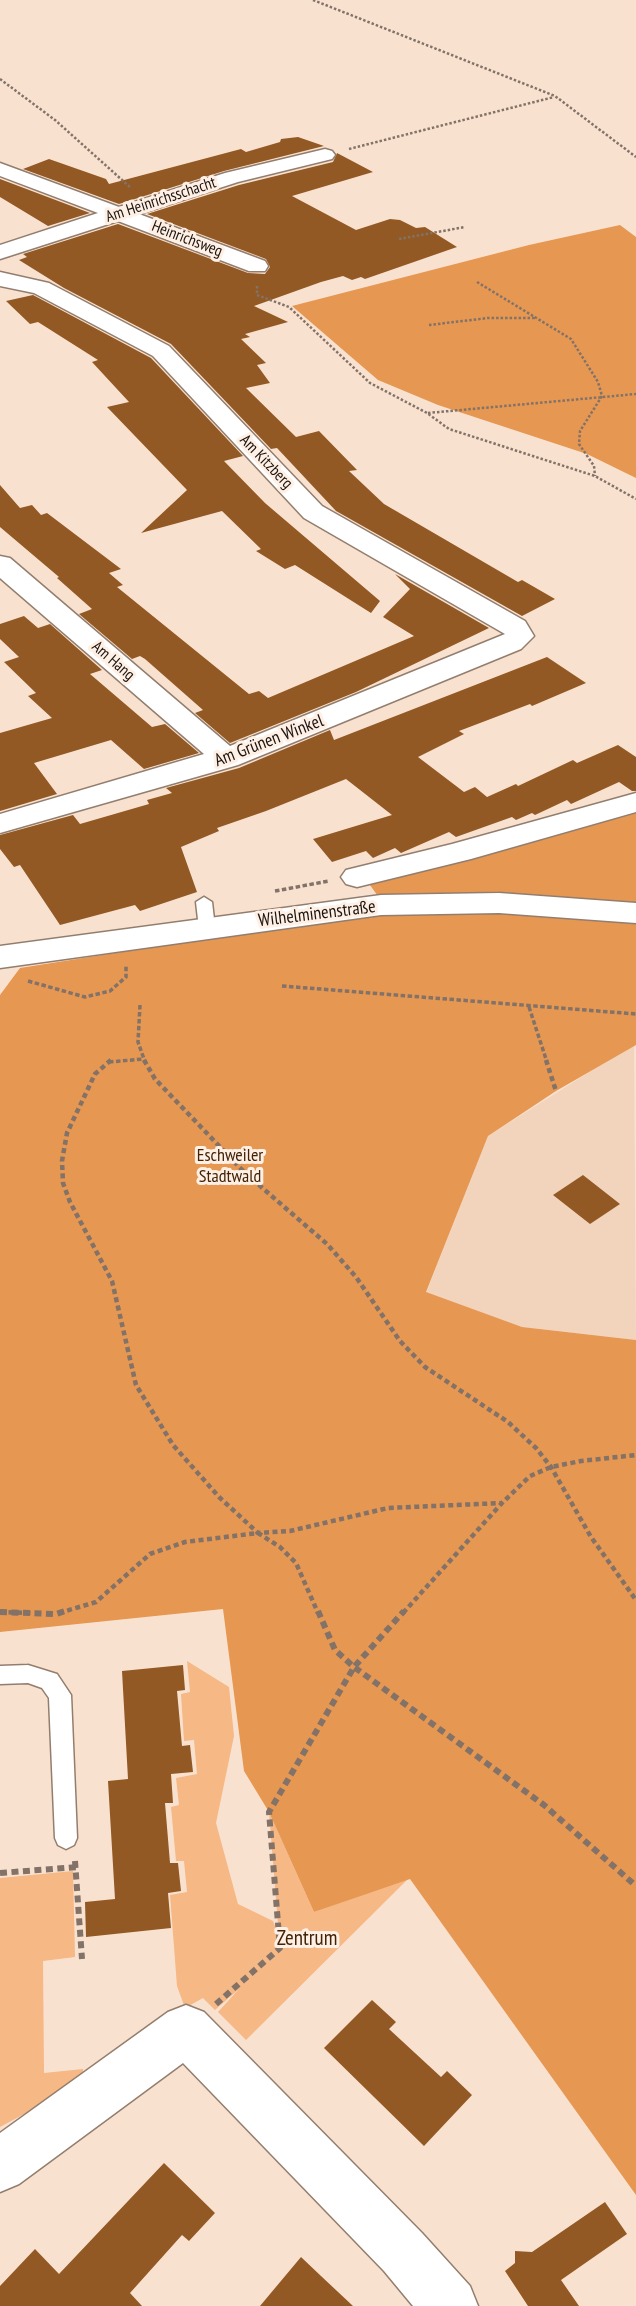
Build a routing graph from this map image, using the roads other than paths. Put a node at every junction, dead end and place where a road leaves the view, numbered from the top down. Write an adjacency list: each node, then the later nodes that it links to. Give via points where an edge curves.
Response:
1 (325, 155): 3 (street, Am Heinrichsschacht, via 232,177)
2 (0, 169): 3 (street, Heinrichsweg)
3 (118, 213): 4 (street, Am Heinrichsschacht); 5 (street, Heinrichsweg)
4 (0, 252)
5 (257, 266)
6 (0, 279): 7 (street, Am Kitzberg)
7 (30, 284): 8 (street); 10 (street, Am Kitzberg, via 161,351 313,512)
8 (0, 291)
9 (0, 564): 11 (street, Am Hang)
10 (515, 627): 11 (street, Am Grünen Winkel, via 520,636 511,643)
11 (227, 759): 13 (street, Am Grünen Winkel)
12 (636, 802): 14 (street, Wilhelminenstraße)
13 (0, 824)
14 (357, 877)
15 (636, 913): 16 (street, Wilhelminenstraße, via 499,903 206,915)
16 (0, 957)
17 (0, 1675): 18 (lane, via 28,1674 49,1681 60,1695)
18 (66, 1838)
19 (0, 2165): 20 (street, via 186,2030)
20 (450, 2306)

